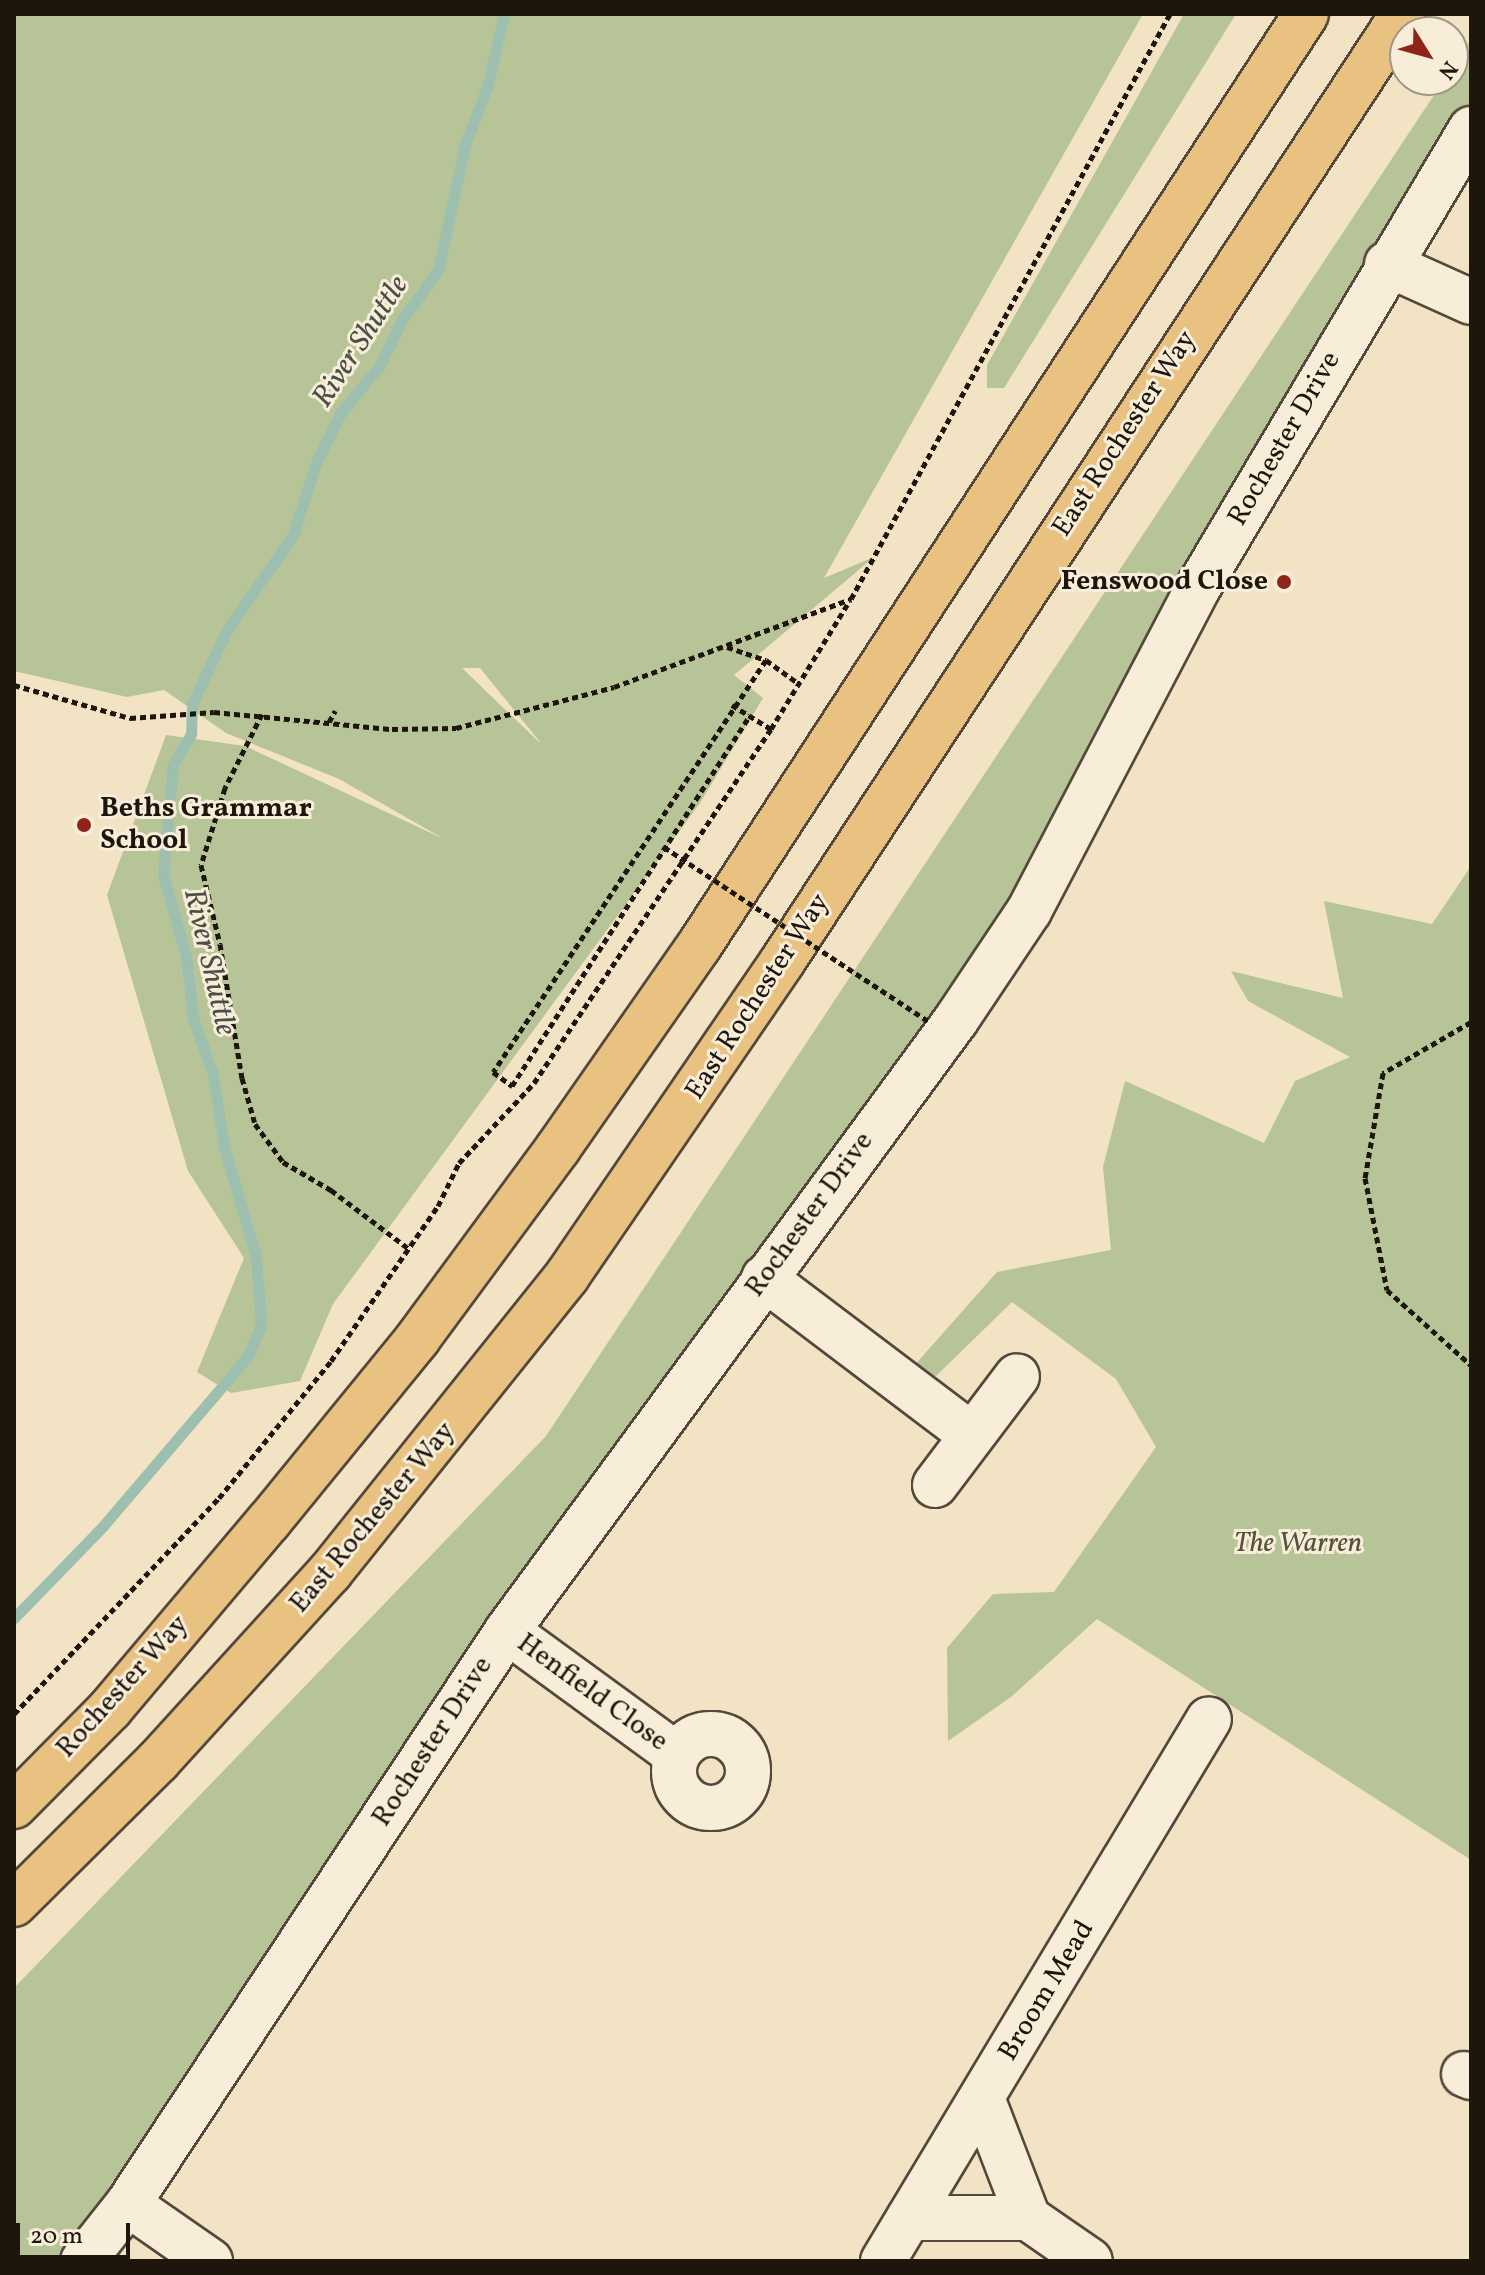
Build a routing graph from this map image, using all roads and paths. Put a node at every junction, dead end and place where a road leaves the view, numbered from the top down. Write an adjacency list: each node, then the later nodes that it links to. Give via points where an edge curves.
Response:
1 (1170, 14): 7 (path)
2 (1306, 14): 27 (highway, via 699,946 418,1338)
3 (1403, 14): 34 (highway, East Rochester Way, via 703,1081 567,1276 330,1572 158,1761)
4 (1471, 129): 5 (street, Rochester Drive)
5 (1387, 264): 6 (street); 22 (street, Rochester Drive, via 1199,586 1029,911 956,1020)
6 (1471, 302)
7 (851, 599): 8 (path); 10 (path)
8 (726, 647): 9 (path); 16 (path, via 614,687 456,728)
9 (766, 660): 10 (path); 12 (path)
10 (799, 684): 17 (path)
11 (14, 685): 14 (path, via 130,718)
12 (732, 705): 15 (path); 18 (path, via 493,1072 512,1086)
13 (335, 711): 16 (path)
14 (262, 714): 16 (path); 21 (path, via 225,788 201,865 242,1078 255,1124 283,1162 331,1190)
15 (750, 715): 17 (path); 18 (path)
16 (329, 722)
17 (771, 729): 21 (path, via 534,1083 459,1163)
18 (664, 847): 20 (path, bridge)
19 (1471, 1022): 23 (path, via 1383,1073 1365,1178 1387,1290)
20 (931, 1023)
21 (409, 1249): 29 (path, via 331,1361 219,1498)
22 (764, 1278): 25 (street); 28 (street, Rochester Drive)
23 (1471, 1365)
24 (1017, 1376): 25 (street)
25 (970, 1434): 26 (street)
26 (935, 1485)
27 (229, 1565): 32 (highway); 33 (highway, Rochester Way, via 110,1709)
28 (507, 1631): 31 (street, Henfield Close); 36 (street, Rochester Drive)
29 (14, 1714)
30 (1209, 1719): 35 (street, Broom Mead)
31 (677, 1755)
32 (14, 1763)
33 (14, 1806)
34 (14, 1904)
35 (982, 2098): 37 (street, Broom Mead); 38 (street)
36 (128, 2204): 39 (street, Rochester Drive); 40 (street)
37 (909, 2218): 38 (street); 41 (street, Broom Mead)
38 (1028, 2218): 42 (street)
39 (83, 2261)
40 (210, 2261)
41 (883, 2261)
42 (1090, 2261)

